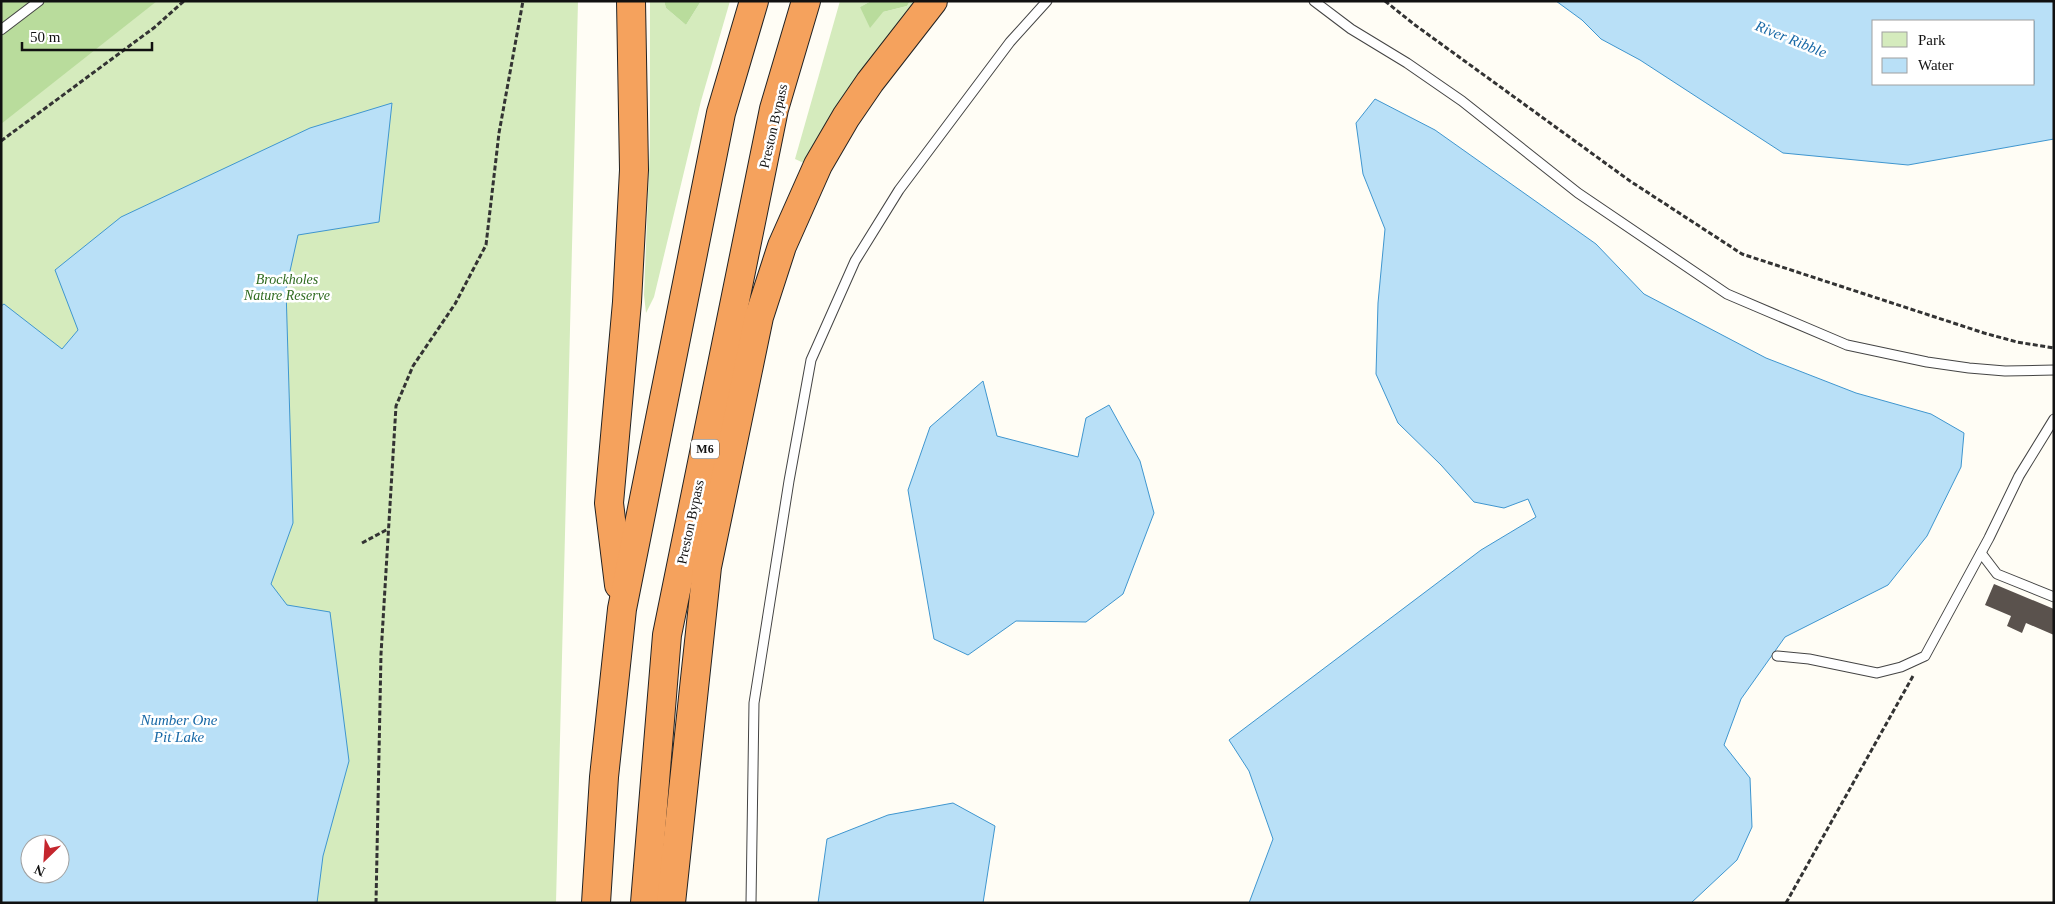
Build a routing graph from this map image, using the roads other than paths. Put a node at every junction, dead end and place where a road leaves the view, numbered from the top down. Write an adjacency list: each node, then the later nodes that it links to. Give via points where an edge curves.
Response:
1 (39, 1): 8 (lane)
2 (631, 1): 13 (highway, via 634,170 627,302 609,503)
3 (754, 1): 13 (highway, via 721,114)
4 (806, 1): 16 (highway, Preston Bypass / M6, via 774,109 667,635)
5 (933, 1): 17 (highway, via 870,82 818,165 782,246 759,317 707,567)
6 (1047, 1): 18 (lane, via 992,65 899,190 855,261 811,360 754,703)
7 (1314, 1): 9 (lane, via 1462,101 1578,193 1727,294 1847,345 1969,368)
8 (1, 30)
9 (2054, 370)
10 (2054, 419): 11 (lane, via 2018,476)
11 (1981, 552): 12 (lane, via 1997,574); 14 (lane, via 1925,656 1877,674 1809,659)
12 (2054, 597)
13 (622, 608): 15 (highway, via 604,777)
14 (1777, 656)
15 (596, 903)
16 (645, 903)
17 (671, 903)
18 (751, 903)

